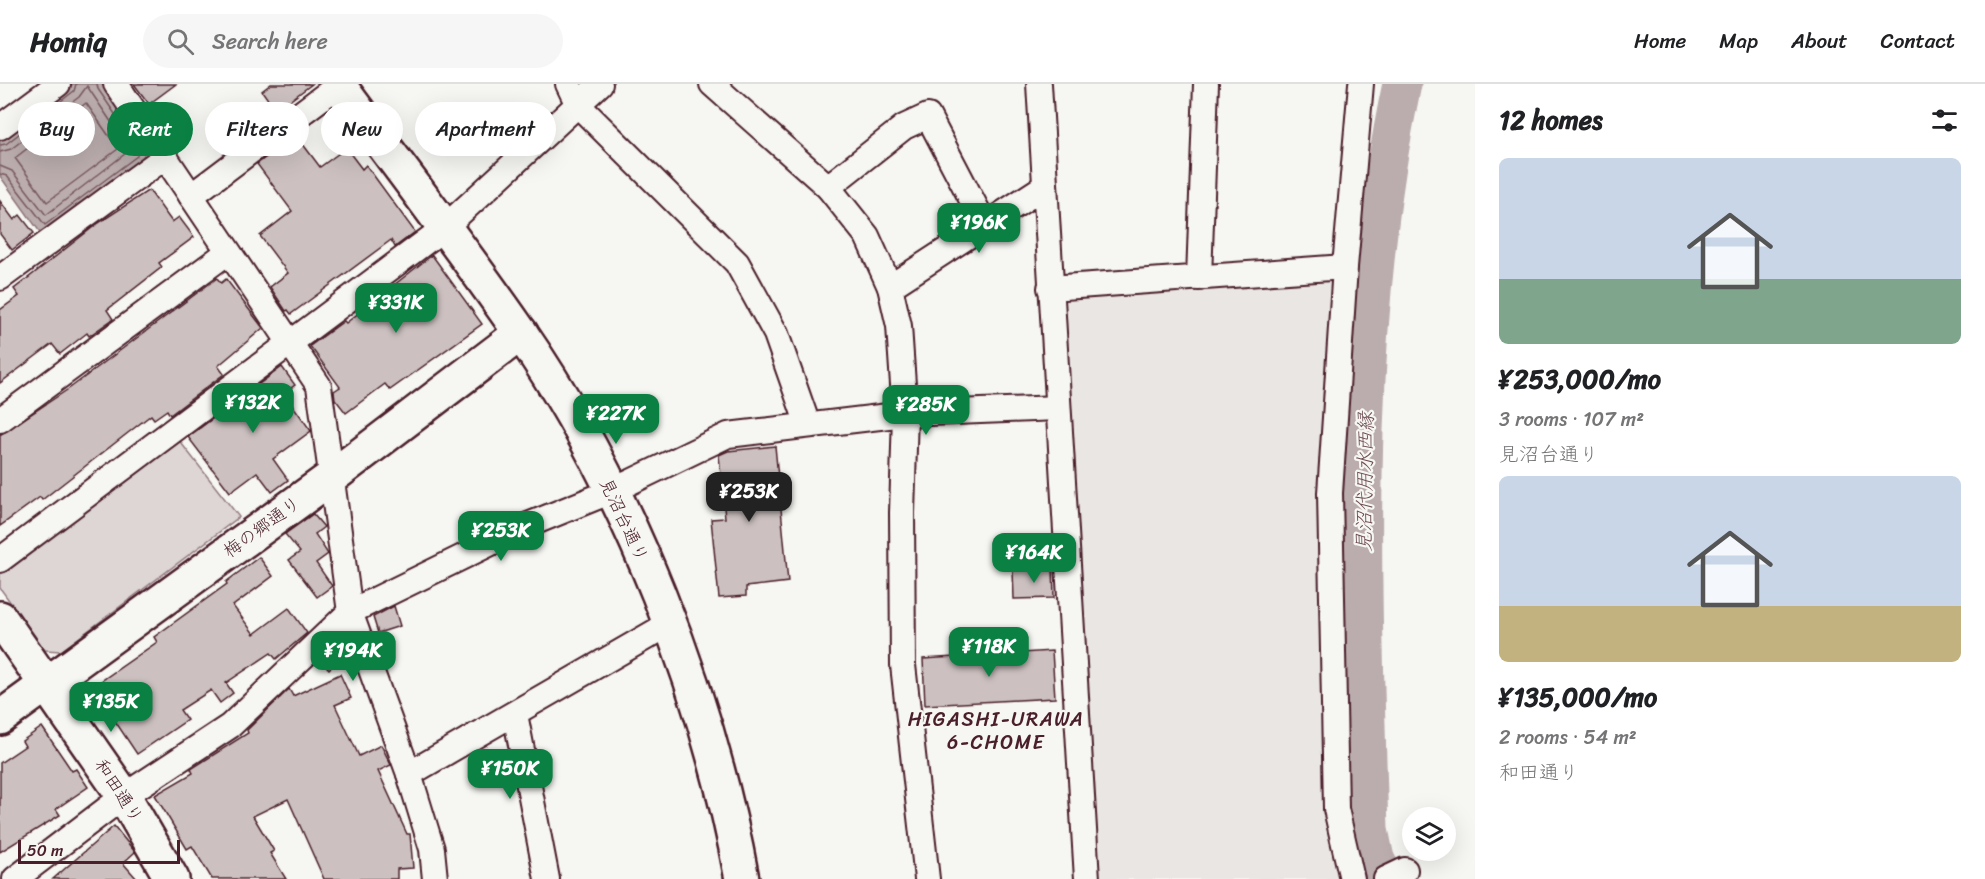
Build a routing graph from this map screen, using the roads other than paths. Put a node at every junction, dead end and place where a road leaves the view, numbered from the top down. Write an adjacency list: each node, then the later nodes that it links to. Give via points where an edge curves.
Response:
1 (58, 84): 10 (street)
2 (116, 84): 11 (street)
3 (339, 84): 14 (street); 16 (street, 見沼台通り)
4 (600, 84): 9 (street)
5 (1039, 84): 12 (street)
6 (1206, 84): 20 (street)
7 (1361, 84): 18 (street)
8 (725, 88): 13 (street)
9 (573, 94): 16 (street); 28 (street, via 737,263 776,334)
10 (0, 128)
11 (165, 157): 14 (street); 19 (street)
12 (1045, 186): 15 (street); 22 (street)
13 (828, 187): 15 (street, via 904,128 928,116); 21 (street, via 867,236)
14 (191, 196): 17 (street)
15 (985, 225): 21 (street)
16 (444, 228): 23 (street, 見沼台通り); 24 (street)
17 (228, 252): 24 (street); 27 (street)
18 (1345, 267): 20 (street); 47 (street, via 1330,493 1336,809)
19 (0, 278)
20 (1199, 278): 22 (street)
21 (890, 287): 26 (street, via 899,327)
22 (1050, 288): 25 (street)
23 (521, 333): 29 (street, 梅の郷通り); 30 (street, 見沼台通り)
24 (291, 344): 29 (street, via 319,386); 31 (street)
25 (1058, 408): 26 (street); 46 (street)
26 (905, 414): 28 (street); 45 (street, via 903,665)
27 (0, 420)
28 (808, 425): 30 (street, via 728,435)
29 (333, 477): 32 (street); 35 (street, 梅の郷通り)
30 (612, 491): 32 (street, via 528,525); 34 (street, 見沼台通り)
31 (0, 560)
32 (350, 612): 38 (street); 39 (street, via 231,726)
33 (0, 618): 35 (street, 和田通り)
34 (669, 624): 36 (street); 44 (street, 見沼台通り, via 689,674)
35 (45, 683): 37 (street, 梅の郷通り); 39 (street, 和田通り)
36 (514, 714): 38 (street); 43 (street)
37 (0, 718)
38 (409, 774): 42 (street, via 432,849)
39 (124, 796): 40 (street); 41 (street, 和田通り)
40 (15, 879)
41 (172, 879)
42 (435, 879)
43 (547, 879)
44 (742, 879)
45 (927, 879)
46 (1087, 879)
47 (1352, 879)

